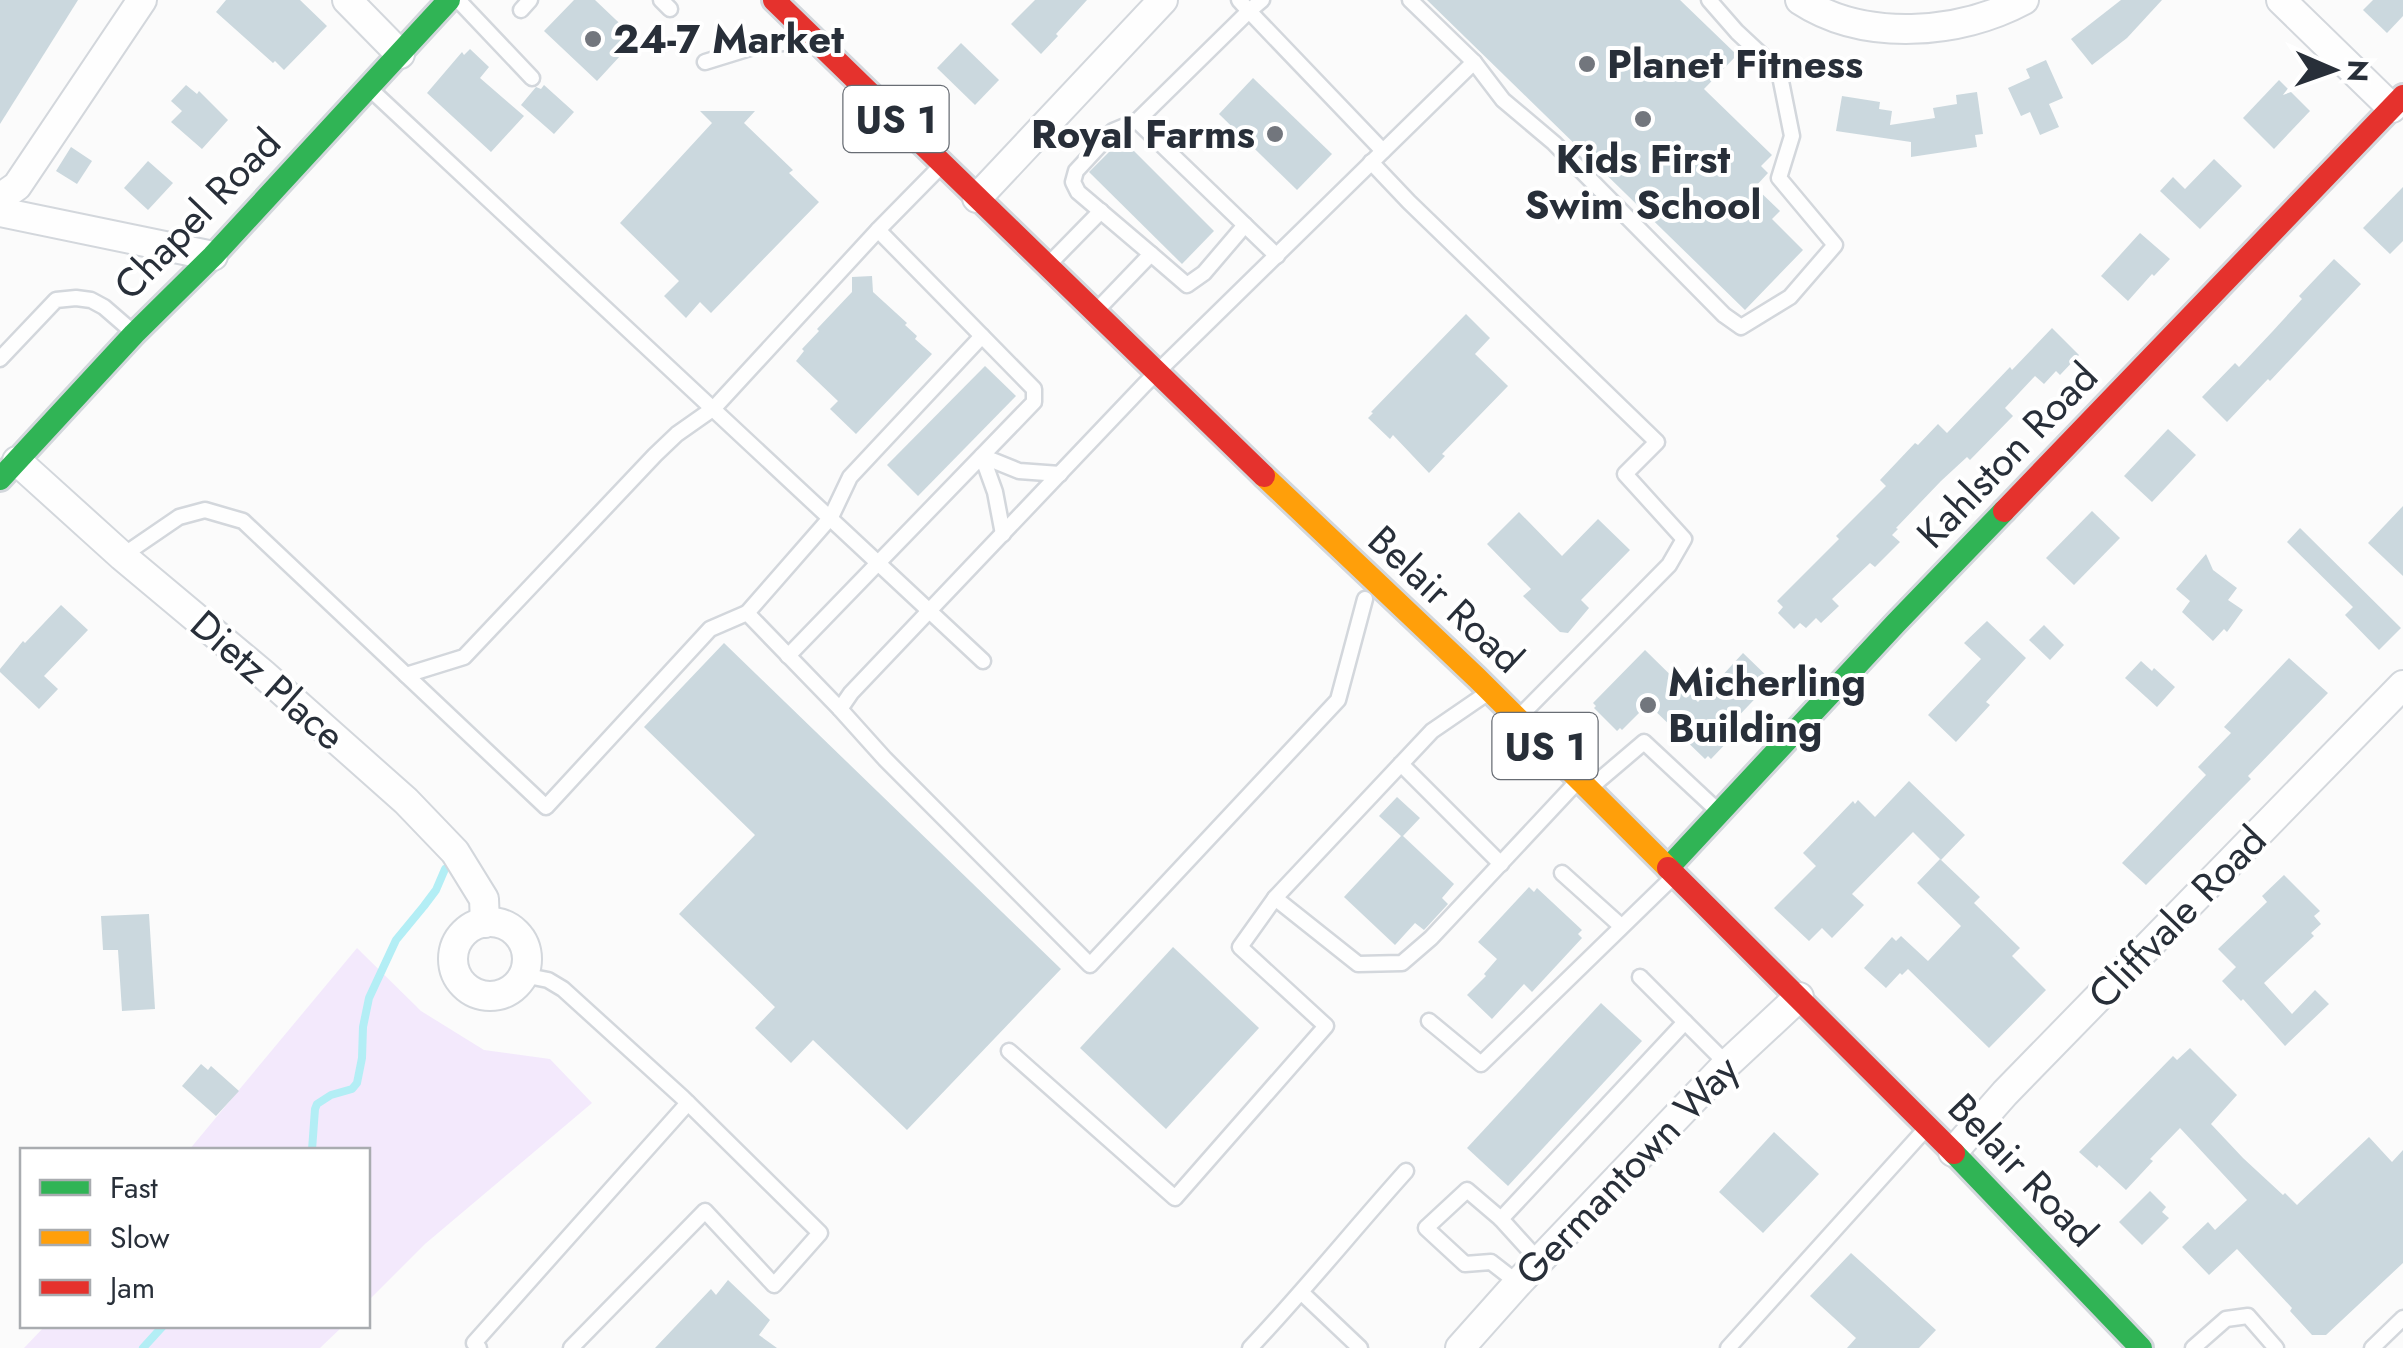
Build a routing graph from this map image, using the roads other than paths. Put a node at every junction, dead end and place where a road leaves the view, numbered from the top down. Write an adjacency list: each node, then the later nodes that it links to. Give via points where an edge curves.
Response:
1 (142, 0): 24 (street, via 17,186)
2 (348, 0): 15 (street)
3 (449, 0): 15 (main road, Chapel Road)
4 (458, 0): 18 (lane)
5 (774, 0): 14 (main road, Belair Road / US 1)
6 (1163, 0): 25 (street)
7 (1262, 0): 13 (lane)
8 (1410, 0): 17 (lane)
9 (1709, 0): 17 (lane, via 1780,71 1792,136 1779,178 1835,246 1790,297 1740,328 1503,100)
10 (1800, 0): 11 (street, via 1858,24 1910,28 1982,19)
11 (2024, 0)
12 (2281, 0): 20 (street)
13 (1244, 5): 21 (lane); 22 (lane)
14 (815, 40): 16 (lane); 23 (main road, Belair Road / US 1)
15 (400, 54): 19 (main road, Chapel Road)
16 (705, 62)
17 (1474, 62): 22 (lane)
18 (532, 78)
19 (369, 88): 31 (main road, Chapel Road); 39 (lane)
20 (2398, 102): 59 (main road, Kahlston Road)
21 (1138, 121): 26 (lane, via 1113,131 1076,171 1078,192); 28 (lane)
22 (1377, 156): 32 (lane); 56 (lane, via 1408,202 1658,442 1625,474 1684,539 1669,565)
23 (943, 164): 25 (main road, Belair Road / US 1); 29 (lane)
24 (0, 198)
25 (977, 198): 33 (main road, Belair Road / US 1)
26 (1101, 211): 30 (lane); 33 (lane)
27 (0, 212): 31 (street)
28 (1244, 224): 30 (lane, via 1188,284); 32 (lane)
29 (878, 230): 36 (lane); 39 (lane)
30 (1152, 254): 34 (lane)
31 (213, 256): 35 (main road, Chapel Road)
32 (1277, 256): 38 (lane)
33 (1048, 266): 34 (main road, Belair Road / US 1)
34 (1095, 312): 38 (main road, Belair Road / US 1)
35 (134, 334): 37 (lane, via 91,300 56,300); 41 (main road, Chapel Road)
36 (982, 336): 40 (lane, via 1034,389 1034,402); 43 (lane, via 850,477)
37 (0, 359)
38 (1157, 372): 42 (lane); 54 (main road, Belair Road / US 1)
39 (714, 408): 43 (lane); 52 (lane, via 655,455 464,657)
40 (982, 456): 42 (lane, via 1020,471); 44 (lane); 46 (lane)
41 (8, 470): 45 (street, Dietz Place)
42 (1060, 474): 44 (lane)
43 (831, 517): 46 (lane); 49 (lane)
44 (1003, 534): 48 (lane)
45 (122, 556): 52 (lane, via 179,517 206,510 243,521); 64 (street, Dietz Place, via 406,802 455,852 484,899)
46 (880, 563): 48 (lane); 50 (lane)
47 (1365, 600): 55 (lane, via 1338,700 1090,965)
48 (930, 610): 51 (lane); 55 (lane)
49 (747, 614): 50 (lane); 52 (lane, via 710,629 546,807)
50 (788, 656): 55 (lane)
51 (983, 661)
52 (406, 676)
53 (2403, 685): 75 (street, Cliffvale Road)
54 (1490, 691): 56 (main road, Belair Road / US 1); 57 (lane, via 1432,731)
55 (840, 709)
56 (1517, 718): 58 (main road, Belair Road / US 1)
57 (1401, 764): 60 (lane); 63 (lane)
58 (1584, 784): 59 (lane, via 1644,742); 60 (lane); 61 (main road, Belair Road / US 1)
59 (1720, 812): 61 (main road, Kahlston Road)
60 (1501, 864): 63 (lane, via 1402,964 1358,964)
61 (1671, 871): 65 (lane); 68 (main road, Belair Road / US 1)
62 (1562, 873): 65 (lane)
63 (1275, 898): 71 (lane, via 1240,947 1326,1026 1175,1198)
64 (485, 923): 66 (street, via 507,926 523,942); 66 (street, via 456,945 460,982 494,996)
65 (1621, 926): 69 (lane, via 1481,1064)
66 (524, 975): 73 (lane, via 563,989)
67 (1640, 976): 70 (lane)
68 (1799, 997): 72 (street, Germantown Way); 74 (main road, Belair Road / US 1)
69 (1429, 1020)
70 (1685, 1022): 72 (lane); 77 (lane)
71 (1009, 1051)
72 (1726, 1064): 78 (street, Germantown Way)
73 (688, 1102): 82 (lane, via 474,1343); 83 (lane, via 820,1233 774,1286 705,1211)
74 (1928, 1126): 75 (main road, Belair Road / US 1); 87 (lane)
75 (1953, 1152): 88 (main road, Belair Road / US 1)
76 (1406, 1171): 80 (lane)
77 (1501, 1220): 78 (lane); 79 (lane, via 1467,1190 1426,1228 1465,1264 1491,1262)
78 (1540, 1262): 79 (street, Germantown Way)
79 (1518, 1283): 86 (street, Germantown Way)
80 (1302, 1293): 84 (lane); 85 (lane)
81 (2403, 1318): 91 (lane)
82 (479, 1348)
83 (572, 1348)
84 (1250, 1348)
85 (1360, 1348)
86 (1460, 1348)
87 (1728, 1348)
88 (2141, 1348)
89 (2193, 1348): 90 (lane, via 2226,1319 2248,1316)
90 (2276, 1348)
91 (2372, 1348)

